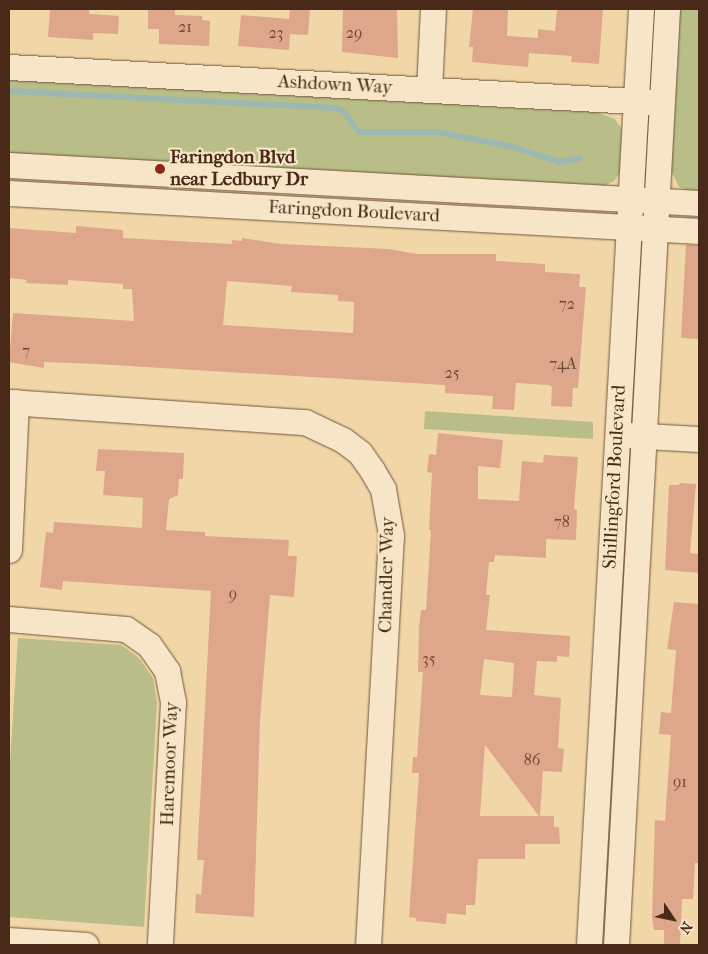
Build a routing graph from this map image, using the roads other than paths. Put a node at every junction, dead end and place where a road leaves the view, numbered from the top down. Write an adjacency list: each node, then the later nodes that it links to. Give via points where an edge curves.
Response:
1 (433, 9): 5 (street)
2 (641, 9): 6 (street, Shillingford Boulevard)
3 (667, 9): 7 (street, Shillingford Boulevard)
4 (9, 67): 5 (street, Ashdown Way)
5 (429, 90): 6 (street, Ashdown Way)
6 (636, 101): 7 (street, Ashdown Way); 11 (street, Shillingford Boulevard)
7 (662, 103): 12 (street, Shillingford Boulevard)
8 (9, 165): 9 (street, Faringdon Boulevard)
9 (218, 177): 11 (street, Faringdon Boulevard); 14 (street)
10 (9, 193): 14 (street, Faringdon Boulevard)
11 (630, 199): 12 (street, Faringdon Boulevard); 15 (street, Shillingford Boulevard)
12 (657, 201): 13 (street, Faringdon Boulevard); 16 (street, Shillingford Boulevard)
13 (699, 203)
14 (218, 205): 15 (street, Faringdon Boulevard)
15 (629, 227): 16 (street, Faringdon Boulevard); 19 (street, Shillingford Boulevard)
16 (656, 228): 17 (street, Faringdon Boulevard); 20 (street, Shillingford Boulevard)
17 (699, 231)
18 (12, 402): 22 (street); 27 (street, Chandler Way, via 298,420 343,440 360,453 372,470 383,489 391,535)
19 (617, 435): 20 (street); 28 (street, Shillingford Boulevard)
20 (644, 436): 21 (street); 29 (street, Shillingford Boulevard)
21 (699, 440)
22 (9, 550)
23 (9, 619): 26 (street, Haremoor Way, via 126,629 149,645 167,671 174,702)
24 (9, 940): 25 (street)
25 (75, 945)
26 (160, 945)
27 (368, 945)
28 (589, 945)
29 (616, 945)

